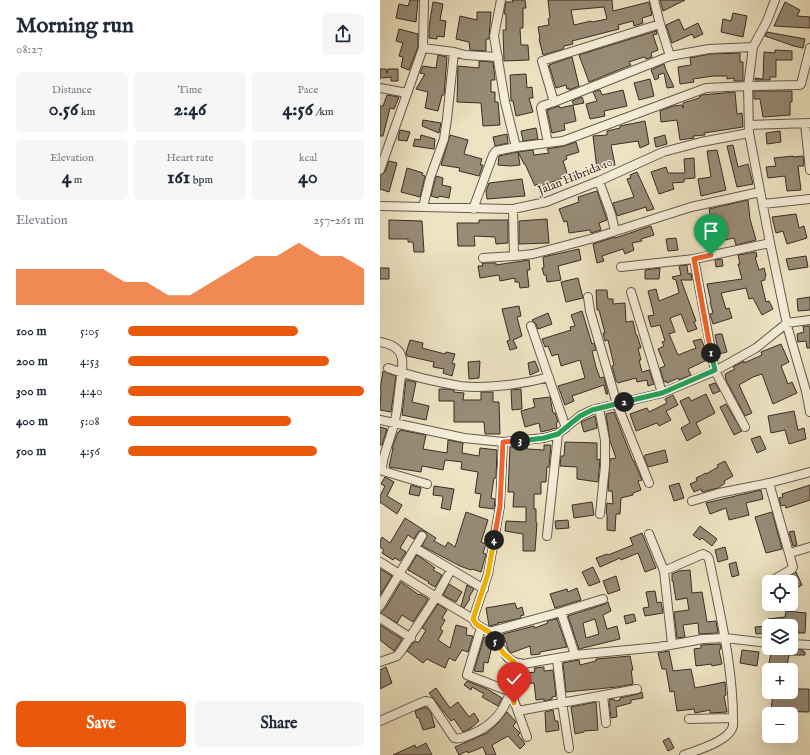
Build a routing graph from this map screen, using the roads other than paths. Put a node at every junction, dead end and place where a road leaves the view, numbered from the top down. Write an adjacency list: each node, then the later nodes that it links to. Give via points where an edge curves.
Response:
1 (424, 0): 7 (street)
2 (501, 0): 11 (street, via 494,36)
3 (654, 0): 5 (street)
4 (775, 0): 6 (street)
5 (660, 24): 10 (street); 15 (street, via 542,61)
6 (753, 47): 10 (street, via 710,49); 12 (street)
7 (423, 48): 9 (street); 14 (street)
8 (810, 48): 12 (street, via 800,85)
9 (454, 52): 11 (street); 27 (street, via 444,139 430,178)
10 (670, 56): 15 (street)
11 (498, 57): 19 (street)
12 (748, 86): 17 (street); 18 (street, via 706,88 563,140)
13 (380, 88): 14 (street)
14 (407, 93): 20 (street)
15 (554, 102): 18 (street, via 541,108)
16 (808, 124): 17 (street, Jalan Hibrida 10); 21 (street)
17 (749, 129): 22 (street, Jalan Hibrida 10, via 663,152); 23 (street)
18 (548, 143): 19 (street)
19 (516, 147): 28 (street, via 494,154)
20 (380, 170)
21 (810, 170)
22 (599, 181): 29 (street, Jalan Hibrida 10, via 546,202); 30 (street)
23 (760, 192): 25 (street); 30 (street, via 691,207)
24 (810, 199): 25 (street)
25 (763, 204): 31 (street)
26 (380, 206): 27 (street, Jalan Hibrida 10)
27 (423, 208): 28 (street, Jalan Hibrida 10)
28 (473, 209): 29 (street, Jalan Hibrida 10)
29 (513, 209): 32 (street)
30 (615, 231): 32 (street, via 533,254)
31 (770, 243): 34 (street); 39 (street)
32 (514, 256): 33 (street)
33 (483, 258)
34 (694, 259): 35 (street); 43 (street)
35 (621, 267)
36 (631, 292): 47 (street)
37 (588, 297): 48 (street)
38 (810, 320): 39 (street)
39 (787, 323): 43 (street, via 756,348); 46 (street)
40 (531, 326): 45 (street)
41 (380, 342): 44 (street, via 395,347 400,353 404,365)
42 (388, 368): 44 (street)
43 (715, 370): 47 (street); 53 (street)
44 (402, 373): 45 (street, via 461,386 529,382); 52 (street)
45 (549, 377): 54 (street)
46 (808, 390): 50 (street)
47 (662, 393): 48 (street)
48 (618, 404): 49 (street); 58 (street)
49 (598, 408): 54 (street, via 580,416); 62 (street, via 605,440)
50 (810, 412)
51 (380, 420): 52 (street)
52 (395, 423): 56 (street, via 464,438); 60 (street, via 383,471)
53 (745, 427)
54 (566, 428): 55 (street)
55 (558, 434): 56 (street); 65 (street)
56 (503, 442): 74 (street, via 500,506)
57 (810, 472): 59 (street)
58 (650, 483)
59 (769, 483): 61 (street); 68 (street)
60 (427, 484)
61 (692, 501)
62 (600, 514)
63 (649, 534): 71 (street)
64 (422, 536): 67 (street)
65 (547, 536)
66 (810, 547): 68 (street)
67 (415, 548): 70 (street); 72 (street)
68 (790, 553): 73 (street, via 793,569)
69 (380, 562): 72 (street)
70 (451, 570): 74 (street); 75 (street)
71 (664, 571): 84 (street, via 703,554 707,556); 86 (street)
72 (399, 573): 75 (street); 77 (street)
73 (782, 575)
74 (484, 589): 80 (street)
75 (436, 597): 80 (street); 83 (street)
76 (603, 599): 78 (street)
77 (380, 606)
78 (561, 612): 82 (street); 89 (street)
79 (380, 618): 83 (street)
80 (473, 619): 81 (street)
81 (481, 628): 82 (street); 94 (street, via 467,676)
82 (489, 632): 92 (street, via 503,653)
83 (411, 638): 91 (street, via 397,656)
84 (725, 638): 85 (street); 86 (street); 98 (street)
85 (762, 642)
86 (672, 644): 89 (street)
87 (798, 644): 88 (street)
88 (810, 645)
89 (575, 655): 90 (street)
90 (558, 659): 92 (street, via 523,664); 96 (street)
91 (380, 662)
92 (514, 662): 94 (street)
93 (637, 689): 95 (street)
94 (511, 692): 97 (street); 100 (street, via 503,709 490,724 459,739 452,736 430,702 425,700)
95 (603, 696): 96 (street); 101 (street)
96 (562, 702): 97 (street); 103 (street)
97 (518, 711): 102 (street)
98 (733, 718): 99 (street); 104 (street, via 732,730 728,735)
99 (689, 719)
100 (380, 721)
101 (606, 723)
102 (527, 737)
103 (569, 748)
104 (684, 755)

